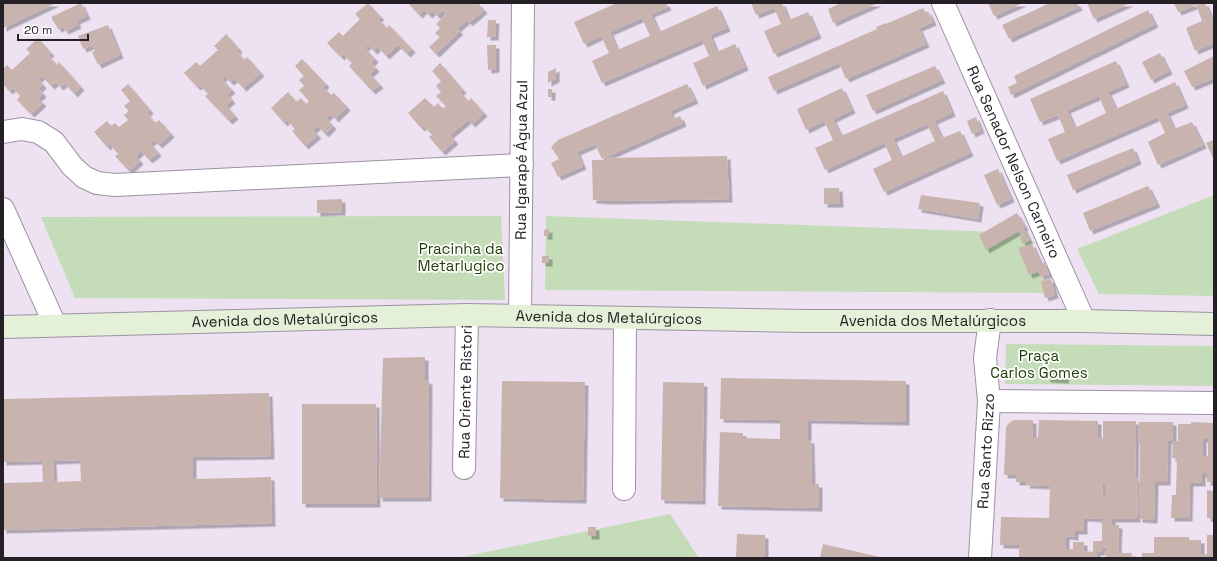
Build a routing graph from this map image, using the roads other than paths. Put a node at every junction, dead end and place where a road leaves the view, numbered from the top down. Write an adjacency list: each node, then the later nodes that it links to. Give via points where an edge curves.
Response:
1 (523, 3): 4 (street, Rua Igarapé Água Azul)
2 (943, 3): 10 (street, Rua Senador Nelson Carneiro)
3 (3, 132): 4 (street, via 22,129 38,132 54,142 84,177 97,183 115,185)
4 (522, 165): 7 (street, Rua Igarapé Água Azul)
5 (3, 209): 12 (street)
6 (467, 315): 7 (main road, Avenida dos Metalúrgicos); 12 (main road, Avenida dos Metalúrgicos); 16 (street, Rua Oriente Ristori)
7 (520, 316): 8 (main road, Avenida dos Metalúrgicos)
8 (625, 318): 9 (main road, Avenida dos Metalúrgicos, via 805,321); 17 (street)
9 (990, 320): 10 (main road, Avenida dos Metalúrgicos); 14 (street, Rua Santo Rizzo, via 984,358)
10 (1084, 321): 11 (main road, Avenida dos Metalúrgicos)
11 (1214, 324)
12 (55, 325): 13 (main road, Avenida dos Metalúrgicos)
13 (3, 326)
14 (988, 401): 15 (street); 18 (street, Rua Santo Rizzo)
15 (1214, 403)
16 (464, 468)
17 (624, 489)
18 (980, 558)

